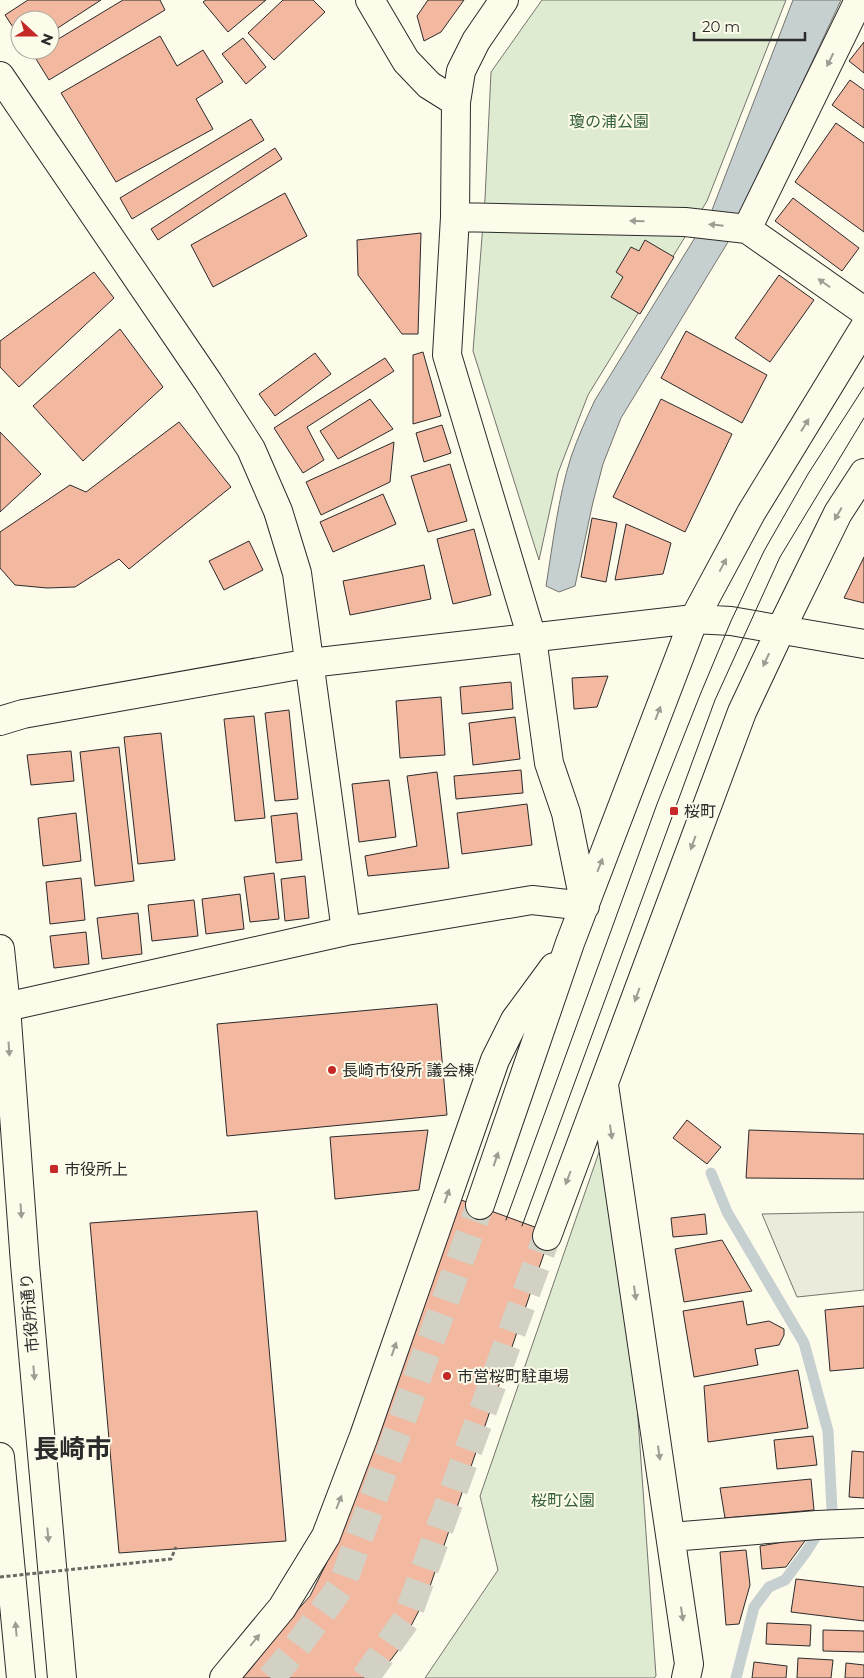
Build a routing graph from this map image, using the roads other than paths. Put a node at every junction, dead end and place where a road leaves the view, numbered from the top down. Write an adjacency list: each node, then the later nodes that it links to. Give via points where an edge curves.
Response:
1 (370, 0): 5 (main road, via 406,61 429,85)
2 (504, 0): 5 (main road, via 461,71)
3 (859, 0): 7 (main road, one-way to 7)
4 (0, 76): 15 (main road, via 251,449 278,512 297,573)
5 (456, 102): 6 (main road)
6 (455, 217): 7 (main road, one-way to 6, via 685,222); 13 (main road, via 447,355)
7 (747, 229): 8 (main road, one-way to 7)
8 (864, 311)
9 (864, 328): 11 (main road, one-way to 9, via 751,513)
10 (864, 473): 12 (main road, one-way to 12, via 838,512)
11 (694, 619): 12 (main road); 13 (main road); 17 (main road, one-way to 11)
12 (781, 629): 14 (main road); 22 (main road, one-way to 22, via 742,712)
13 (532, 638): 15 (main road); 17 (main road, via 548,763 566,813)
14 (864, 644)
15 (310, 662): 16 (main road, via 22,714); 18 (main road)
16 (0, 721)
17 (585, 906): 18 (main road, via 532,900); 19 (main road)
18 (346, 930): 21 (main road)
19 (570, 944): 23 (main road, one-way to 19); 30 (main road, one-way to 19, via 282,1608 326,1536 495,1060 516,1020)
20 (0, 948): 21 (main road, 市役所通り)
21 (6, 1007): 29 (main road, 市役所通り, one-way to 29, via 24,1264)
22 (604, 1084): 24 (main road, one-way to 24); 27 (main road, one-way to 27)
23 (480, 1205)
24 (547, 1236)
25 (0, 1466): 28 (main road, one-way to 25)
26 (840, 1524): 27 (main road)
27 (671, 1537): 31 (main road, one-way to 31, via 689,1664)
28 (21, 1678)
29 (62, 1678)
30 (224, 1678)
31 (686, 1678)

